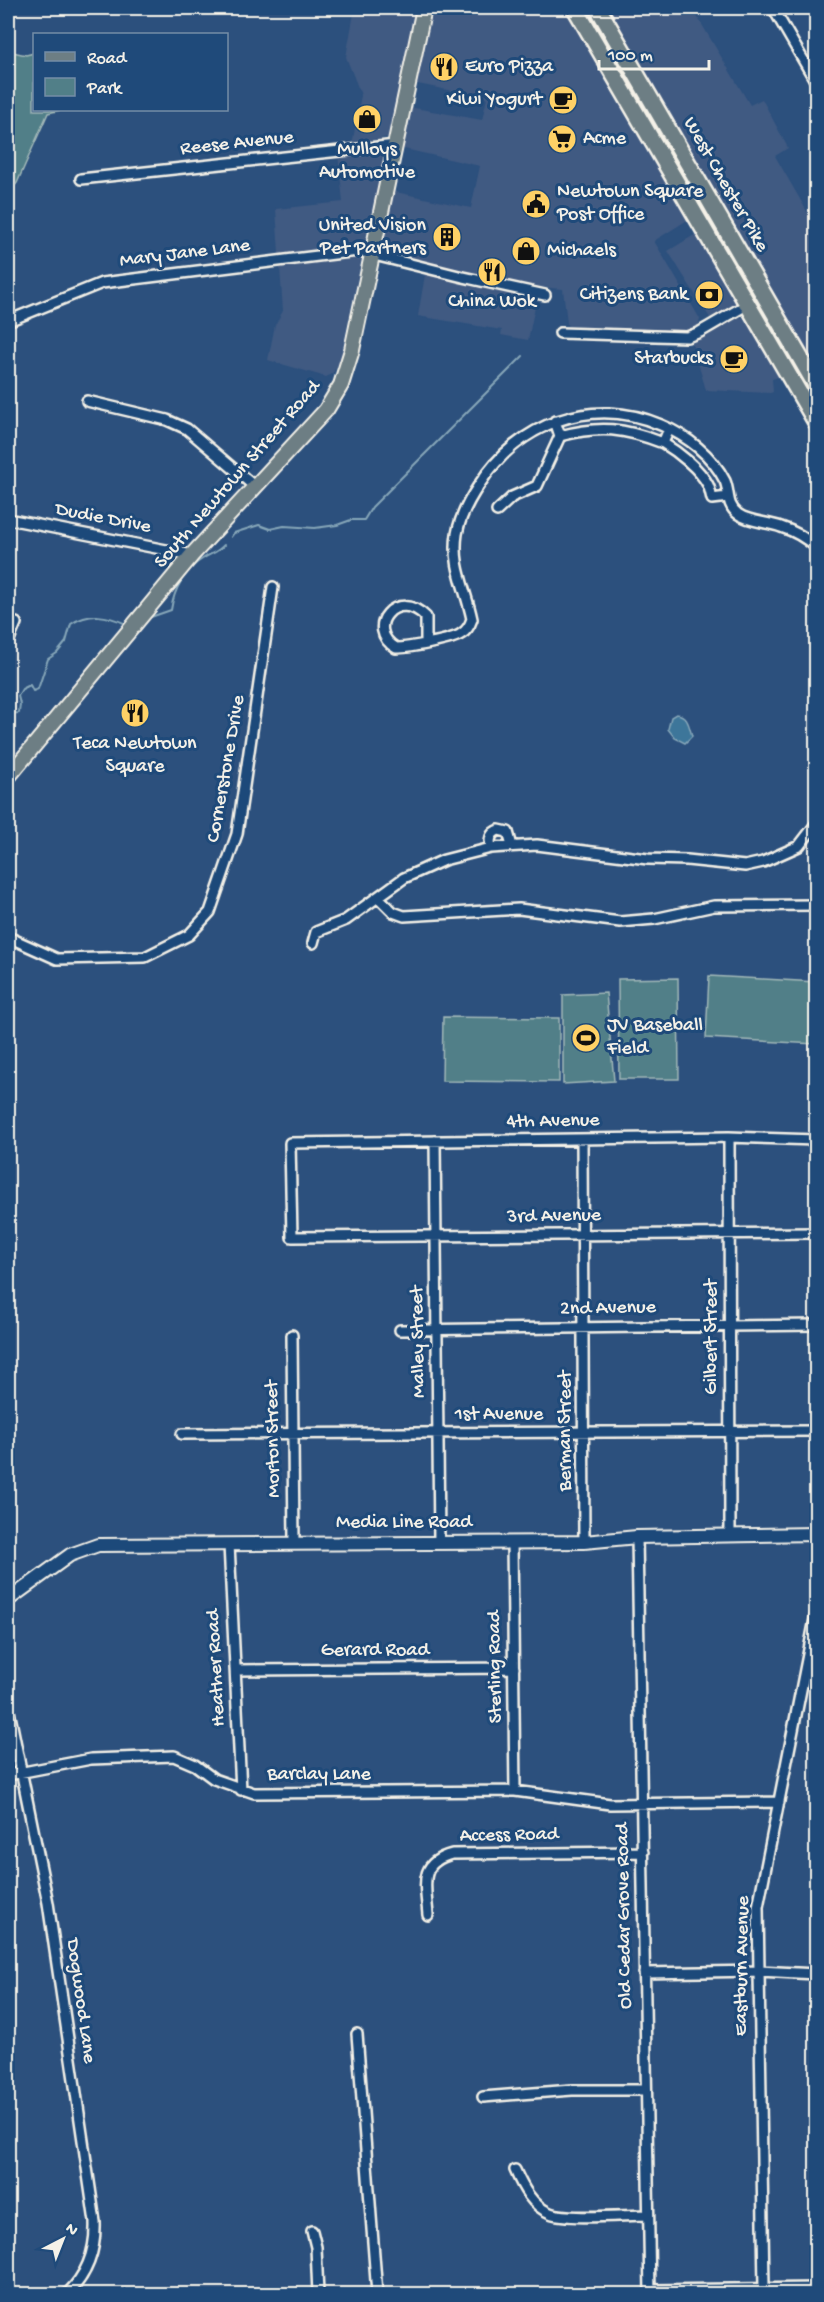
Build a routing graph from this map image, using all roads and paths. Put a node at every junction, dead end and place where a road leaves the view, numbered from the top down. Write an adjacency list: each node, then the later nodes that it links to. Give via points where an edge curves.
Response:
1 (424, 8): 6 (main road, South Newtown Street Road)
2 (575, 8): 10 (highway, West Chester Pike)
3 (597, 8): 13 (highway, West Chester Pike)
4 (773, 8): 5 (street)
5 (816, 82)
6 (396, 145): 7 (street, Reese Avenue); 8 (main road, South Newtown Street Road)
7 (81, 179)
8 (373, 255): 9 (street, Mary Jane Lane); 11 (street, Mary Jane Lane, via 358,251 102,283); 20 (main road, South Newtown Street Road, via 341,385 318,419)
9 (545, 295)
10 (748, 304): 12 (street, via 687,337); 16 (highway, West Chester Pike)
11 (8, 321)
12 (560, 333)
13 (816, 385)
14 (87, 401): 20 (street, via 167,420 187,429)
15 (555, 421): 17 (street, via 602,412 637,417); 18 (street); 29 (street, via 510,448 489,470 468,502 459,523 456,559 472,619 461,635)
16 (816, 422)
17 (669, 429): 19 (street); 21 (street, via 688,439 714,464)
18 (560, 436): 19 (street, via 595,428 616,429); 22 (street, via 537,486 512,497)
19 (663, 443): 21 (street, via 690,463 708,485 712,499)
20 (255, 487): 25 (main road, South Newtown Street Road)
21 (728, 497): 24 (street, via 738,514 794,531)
22 (497, 511)
23 (8, 519): 25 (street, Dudie Drive)
24 (816, 547)
25 (192, 555): 30 (main road, South Newtown Street Road)
26 (273, 587): 36 (street, Cornerstone Drive, via 237,834 210,912 189,935 145,957 57,959)
27 (16, 623): 28 (street)
28 (8, 642)
29 (426, 643): 29 (street, via 426,617 413,607 395,607 383,620 382,630 389,644 396,648)
30 (8, 777)
31 (816, 824): 32 (street, via 799,846 745,866 648,859 537,844)
32 (512, 846): 33 (street); 33 (street, via 508,832 499,830 492,834)
33 (491, 848): 34 (street, via 444,860 404,878)
34 (378, 897): 35 (street, via 393,912 404,916 519,909 620,922 714,906); 37 (street, via 346,920 316,932)
35 (816, 905)
36 (8, 937)
37 (313, 943)
38 (729, 1137): 39 (street, 4th Avenue); 40 (street, 4th Avenue); 42 (street, Gilbert Street)
39 (582, 1139): 41 (street, 4th Avenue); 44 (street, Berman Street)
40 (816, 1140)
41 (435, 1141): 45 (street, Malley Street); 46 (street, 4th Avenue, via 290,1143)
42 (730, 1233): 43 (street, 3rd Avenue); 44 (street, 3rd Avenue); 47 (street, Gilbert Street)
43 (816, 1233)
44 (582, 1234): 45 (street, 3rd Avenue); 49 (street, Berman Street)
45 (435, 1236): 46 (street, 3rd Avenue); 50 (street, Malley Street)
46 (292, 1237)
47 (730, 1326): 48 (street, 2nd Avenue); 49 (street, 2nd Avenue); 54 (street, Gilbert Street)
48 (816, 1326)
49 (584, 1328): 50 (street, 2nd Avenue); 58 (street, Berman Street)
50 (436, 1329): 51 (street, 2nd Avenue); 55 (street, Malley Street)
51 (400, 1330)
52 (292, 1335): 57 (street, Morton Street)
53 (816, 1431): 54 (street, 1st Avenue)
54 (730, 1432): 58 (street, 1st Avenue); 60 (street, Gilbert Street)
55 (439, 1433): 57 (street, 1st Avenue); 58 (street, 1st Avenue); 62 (street, Malley Street)
56 (182, 1434): 57 (street, 1st Avenue)
57 (291, 1434): 65 (street, Morton Street)
58 (584, 1434): 64 (street, Berman Street)
59 (816, 1534): 60 (main road, Media Line Road)
60 (730, 1536): 61 (main road, Media Line Road)
61 (637, 1537): 64 (main road, Media Line Road); 77 (street, Old Cedar Grove Road)
62 (439, 1542): 63 (main road, Media Line Road); 65 (main road, Media Line Road)
63 (512, 1542): 64 (main road, Media Line Road); 69 (street, Sterling Road)
64 (584, 1542)
65 (294, 1543): 66 (main road, Media Line Road)
66 (229, 1544): 67 (main road, Media Line Road, via 87,1547 63,1559); 70 (street, Heather Road)
67 (8, 1600)
68 (816, 1614): 76 (street, Eastburn Avenue)
69 (514, 1668): 70 (street, Gerard Road); 75 (street, Sterling Road)
70 (236, 1670): 74 (street, Heather Road)
71 (8, 1706): 72 (street, Dogwood Lane)
72 (21, 1772): 73 (street, Barclay Lane); 74 (street, Barclay Lane, via 91,1759 174,1756); 92 (street, Dogwood Lane, via 48,1903 95,2222 91,2258)
73 (8, 1775)
74 (241, 1790): 75 (street, Barclay Lane)
75 (515, 1791): 77 (street, Barclay Lane, via 593,1803)
76 (779, 1802): 77 (street, Barclay Lane); 80 (street, Eastburn Avenue, via 758,1907)
77 (641, 1803): 78 (street, Old Cedar Grove Road)
78 (643, 1852): 79 (street, Access Road, via 452,1854 432,1862 425,1876); 81 (street, Old Cedar Grove Road)
79 (428, 1915)
80 (759, 1971): 81 (street); 82 (street); 89 (street, Eastburn Avenue)
81 (644, 1973): 84 (street, Old Cedar Grove Road)
82 (816, 1974)
83 (357, 2034): 94 (street)
84 (646, 2090): 85 (street, via 573,2090); 87 (street, Old Cedar Grove Road)
85 (483, 2097)
86 (515, 2170): 87 (street, via 521,2186 549,2213)
87 (648, 2215): 91 (street, Old Cedar Grove Road)
88 (312, 2231): 93 (street)
89 (764, 2288): 90 (street); 91 (street)
90 (816, 2288)
91 (650, 2292)
92 (67, 2295)
93 (318, 2295)
94 (377, 2295)

